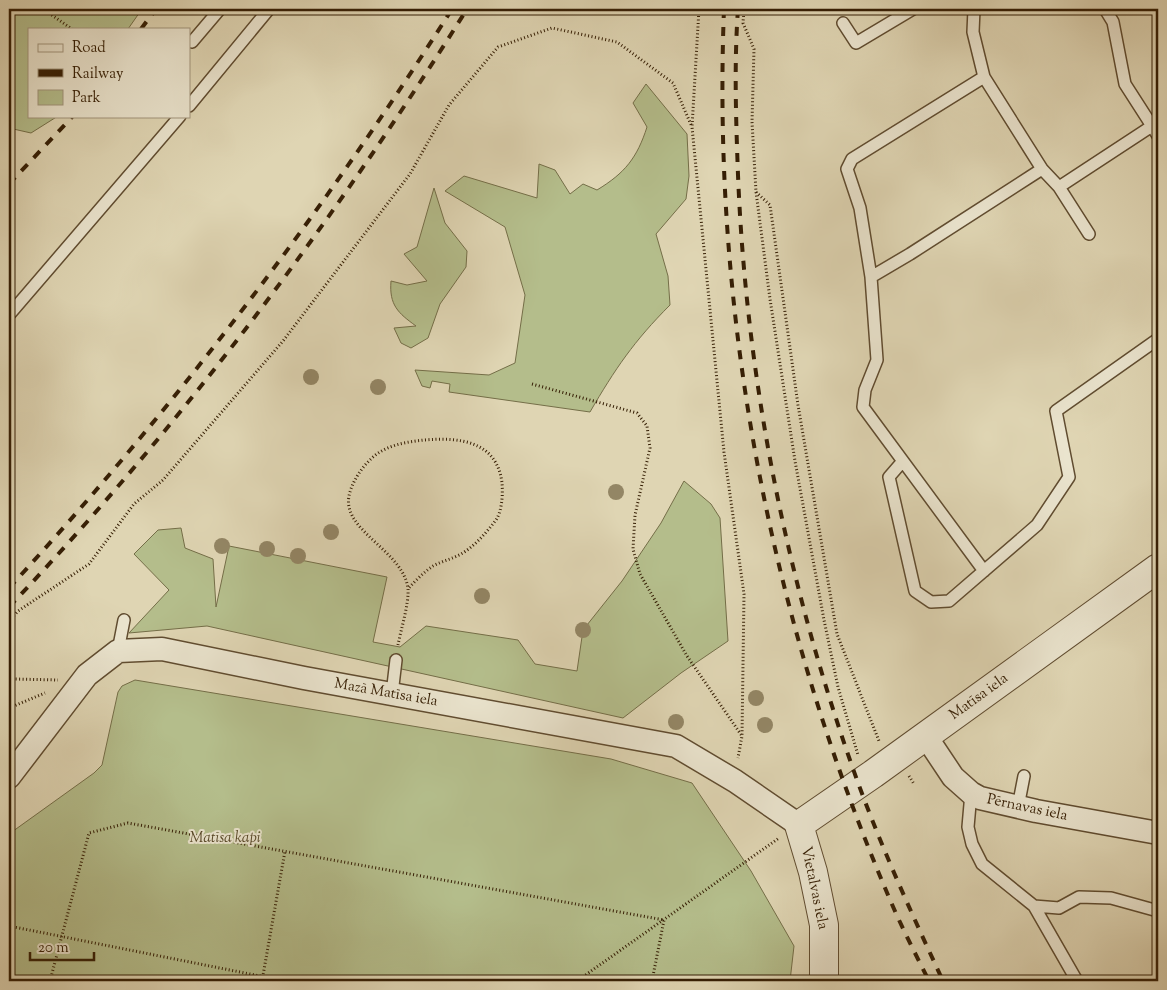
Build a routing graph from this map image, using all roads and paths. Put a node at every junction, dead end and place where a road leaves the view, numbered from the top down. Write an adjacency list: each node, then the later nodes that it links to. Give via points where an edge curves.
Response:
1 (44, 9): 10 (path)
2 (220, 9): 11 (lane)
3 (269, 9): 13 (lane)
4 (699, 9): 15 (path)
5 (744, 9): 20 (path, via 743,23 754,49 752,122)
6 (914, 9): 9 (lane, via 856,43)
7 (974, 9): 12 (lane, via 974,32)
8 (1104, 9): 16 (lane, via 1113,22 1125,84)
9 (843, 23)
10 (71, 28)
11 (192, 42)
12 (984, 77): 18 (lane); 22 (lane, via 852,159 847,169 860,208)
13 (190, 105)
14 (178, 118): 23 (lane)
15 (692, 126): 31 (path, via 672,83 617,42 552,28 498,47 449,105 410,174 283,341 162,480 134,504 88,564 18,611); 40 (path, via 724,452 744,594)
16 (1152, 126): 17 (lane); 19 (lane)
17 (1158, 136)
18 (1042, 169): 19 (lane); 22 (lane)
19 (1059, 187): 21 (lane)
20 (756, 192): 41 (path, via 770,205 798,405 837,634); 42 (path, via 795,461 838,687)
21 (1089, 234)
22 (871, 277): 26 (lane, via 876,360 865,390 864,407)
23 (9, 315)
24 (1158, 339): 28 (lane, via 1056,412 1069,477 1037,525)
25 (532, 384): 40 (path, via 637,413 647,426 650,448 635,516 633,549 640,574 688,656)
26 (902, 462): 28 (lane); 28 (lane, via 889,477 915,591 932,602 949,601)
27 (1158, 568): 39 (street, Matīsa iela)
28 (984, 571)
29 (408, 589): 29 (path, via 393,557 352,517 348,498 356,477 372,457 401,442 446,438 471,442 490,454 501,470 503,492 498,518 482,538 461,554 432,567); 33 (path)
30 (124, 620): 32 (lane)
31 (9, 621)
32 (118, 651): 37 (street, Mazā Matīsa iela, via 162,649); 44 (street, via 87,675)
33 (396, 660): 37 (lane)
34 (64, 680): 35 (path)
35 (9, 681)
36 (48, 692): 38 (path)
37 (392, 694): 45 (street, Mazā Matīsa iela, via 676,746)
38 (9, 708)
39 (925, 735): 46 (street, Pērnavas iela, via 953,777); 48 (street, Matīsa iela)
40 (742, 736): 45 (path)
41 (880, 744)
42 (859, 758)
43 (1024, 776): 47 (lane)
44 (9, 777)
45 (735, 781): 48 (street, Mazā Matīsa iela)
46 (971, 793): 47 (street, Pērnavas iela); 51 (lane, via 968,827 982,864)
47 (1018, 807): 49 (street, Pērnavas iela)
48 (799, 825): 53 (path); 61 (street, Vietalvas iela, via 824,925)
49 (1158, 833)
50 (285, 851): 53 (path); 55 (path, via 128,823 90,834); 56 (path)
51 (1034, 906): 52 (lane, via 1059,908 1079,897 1111,898); 62 (lane)
52 (1158, 911)
53 (664, 920): 59 (path); 60 (path)
54 (9, 926): 55 (path)
55 (60, 936): 56 (path); 57 (path)
56 (262, 979): 58 (path)
57 (50, 981)
58 (285, 981)
59 (577, 981)
60 (652, 981)
61 (824, 981)
62 (1077, 981)

